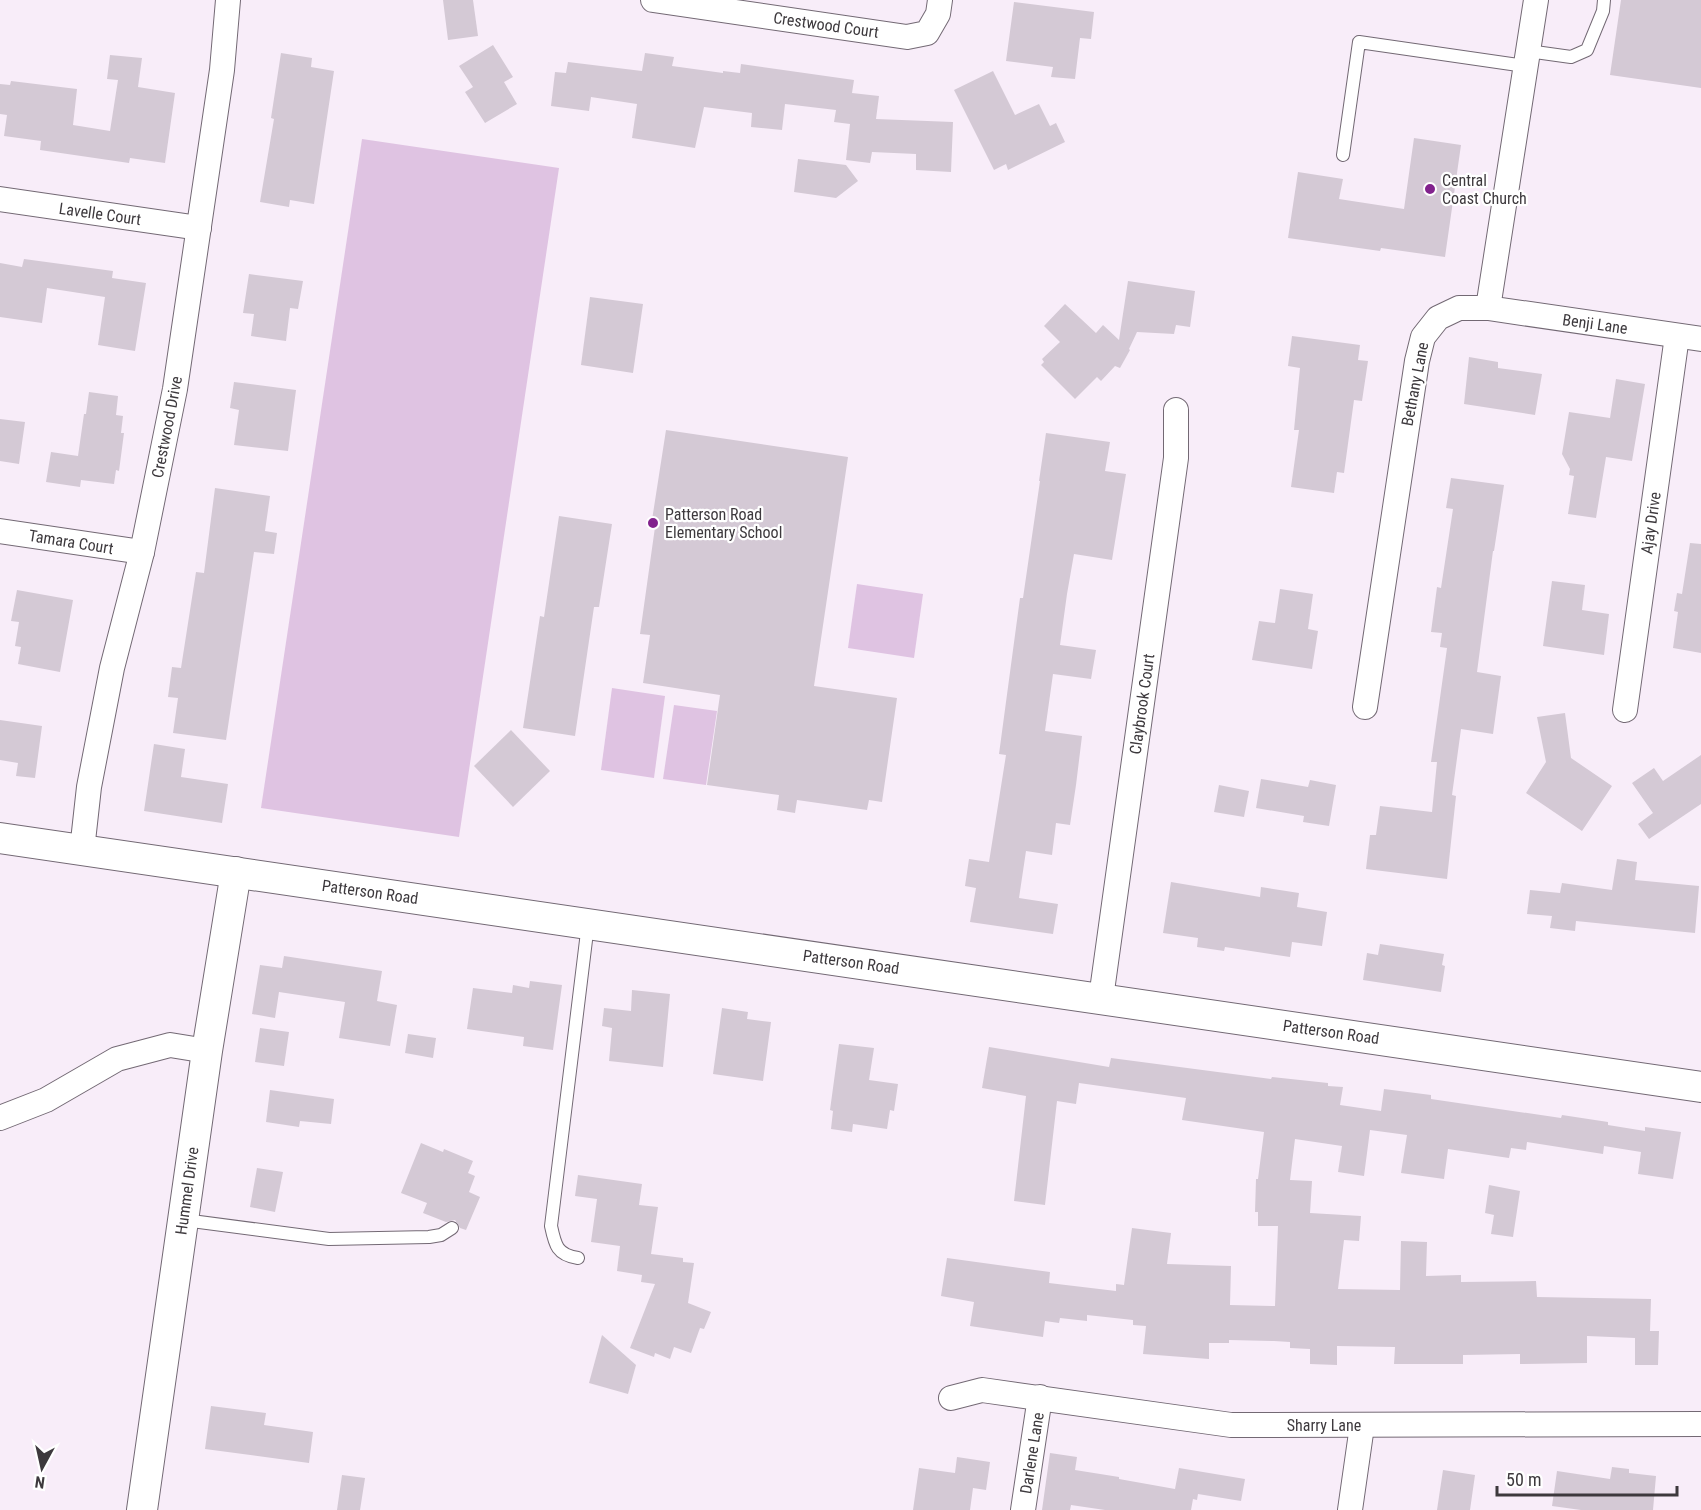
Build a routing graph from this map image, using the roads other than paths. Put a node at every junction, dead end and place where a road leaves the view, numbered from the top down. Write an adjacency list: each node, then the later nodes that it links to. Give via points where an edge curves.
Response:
1 (228, 0): 9 (street, Crestwood Drive)
2 (653, 0): 3 (street, Crestwood Court, via 907,37 927,33 938,14)
3 (940, 0)
4 (1536, 0): 6 (street)
5 (1605, 0): 6 (lane, via 1587,50 1571,57)
6 (1527, 58): 7 (lane, via 1359,42); 10 (street)
7 (1343, 155)
8 (0, 199): 9 (street, Lavelle Court)
9 (199, 228): 15 (street, Crestwood Drive, via 175,389)
10 (1488, 309): 11 (street, Benji Lane); 16 (street, Bethany Lane, via 1459,308 1438,318 1424,337 1417,361)
11 (1677, 336): 12 (street, Benji Lane); 17 (street, Ajay Drive)
12 (1701, 339)
13 (1176, 410): 22 (street, Claybrook Court, via 1176,458)
14 (0, 531): 15 (street, Tamara Court)
15 (141, 552): 19 (street, Crestwood Drive, via 112,668 89,788)
16 (1365, 707)
17 (1625, 710)
18 (0, 838): 19 (street, Patterson Road)
19 (82, 850): 20 (street, Patterson Road)
20 (236, 872): 21 (street, Patterson Road); 23 (street, Hummel Drive)
21 (588, 924): 22 (street, Patterson Road); 28 (lane, via 551,1226 560,1252)
22 (1101, 998): 24 (street, Patterson Road)
23 (207, 1050): 25 (street, via 171,1045 117,1059 46,1100); 26 (street, Hummel Drive)
24 (1701, 1087)
25 (0, 1118)
26 (183, 1220): 27 (lane, via 329,1239 429,1237); 33 (street, Hummel Drive)
27 (452, 1228)
28 (578, 1258)
29 (1040, 1397): 30 (street, Sharry Lane, via 982,1390); 32 (street, Sharry Lane, via 1231,1425); 34 (street, Darlene Lane)
30 (951, 1398)
31 (1701, 1424): 32 (street, Sharry Lane)
32 (1362, 1426): 35 (street)
33 (142, 1510)
34 (1023, 1510)
35 (1350, 1510)

